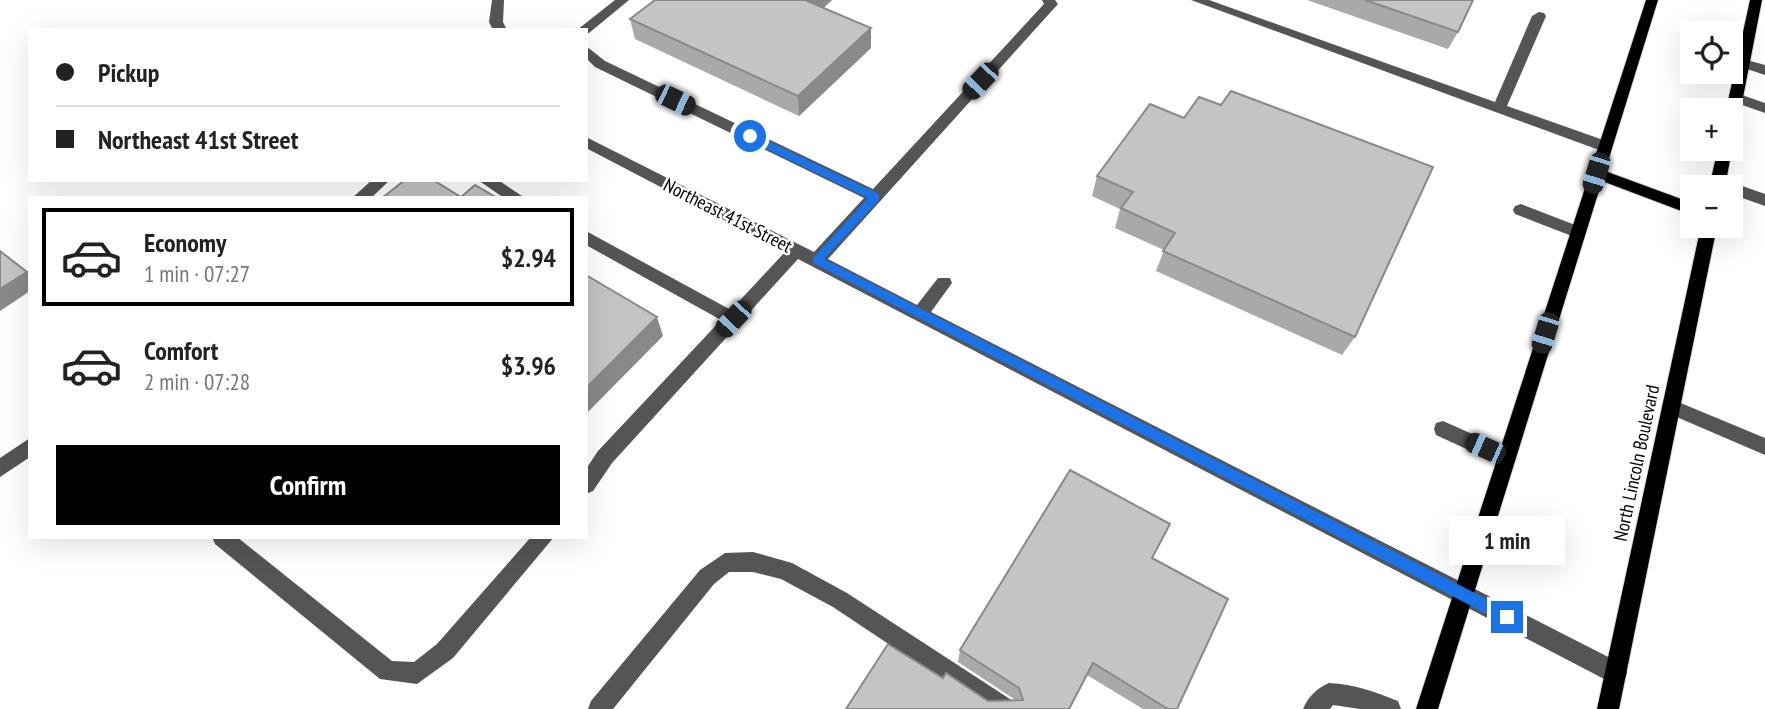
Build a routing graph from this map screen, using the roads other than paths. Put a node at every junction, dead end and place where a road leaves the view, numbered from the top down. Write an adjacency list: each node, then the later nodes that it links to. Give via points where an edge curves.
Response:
1 (498, 0): 8 (street)
2 (623, 0): 9 (street)
3 (1048, 0): 25 (street, via 1051,4)
4 (1197, 0): 15 (street)
5 (1651, 0): 18 (main road)
6 (1756, 0): 11 (main road)
7 (1539, 16): 15 (street)
8 (499, 28)
9 (587, 28)
10 (588, 52): 25 (street, via 600,64)
11 (1744, 63): 12 (street); 13 (main road)
12 (1765, 70)
13 (1736, 98)
14 (1743, 100): 16 (street)
15 (1499, 108): 18 (street)
16 (1765, 108)
17 (588, 143): 32 (street, Northeast 41st Street)
18 (1604, 146): 19 (main road)
19 (1596, 173): 27 (main road); 29 (main road)
20 (380, 182): 23 (street)
21 (489, 182): 24 (street)
22 (1743, 192): 26 (street)
23 (363, 196)
24 (513, 196)
25 (875, 197): 33 (street)
26 (1765, 200)
27 (1680, 204)
28 (1521, 210): 29 (street)
29 (1577, 232): 41 (main road)
30 (588, 238): 36 (street)
31 (1706, 238): 37 (main road, North Lincoln Boulevard)
32 (797, 250): 33 (street, Northeast 41st Street); 36 (street)
33 (817, 260): 35 (street, Northeast 41st Street)
34 (944, 283): 35 (street)
35 (920, 314): 46 (street, Northeast 41st Street)
36 (733, 319): 43 (street, via 605,457)
37 (1671, 407): 39 (street); 47 (main road, North Lincoln Boulevard)
38 (1443, 429): 41 (street)
39 (1765, 447)
40 (28, 448): 42 (street)
41 (1506, 458): 46 (main road)
42 (0, 469)
43 (588, 482)
44 (224, 539): 45 (street, via 388,671 417,673 445,651)
45 (542, 539)
46 (1463, 595): 47 (street, Northeast 41st Street); 52 (main road)
47 (1616, 673): 53 (main road, North Lincoln Boulevard)
48 (599, 709): 49 (street, via 708,577 725,563 753,562 785,570 840,600)
49 (1005, 709)
50 (1314, 709): 51 (street, via 1329,694 1351,695)
51 (1390, 709)
52 (1427, 709)
53 (1608, 709)

